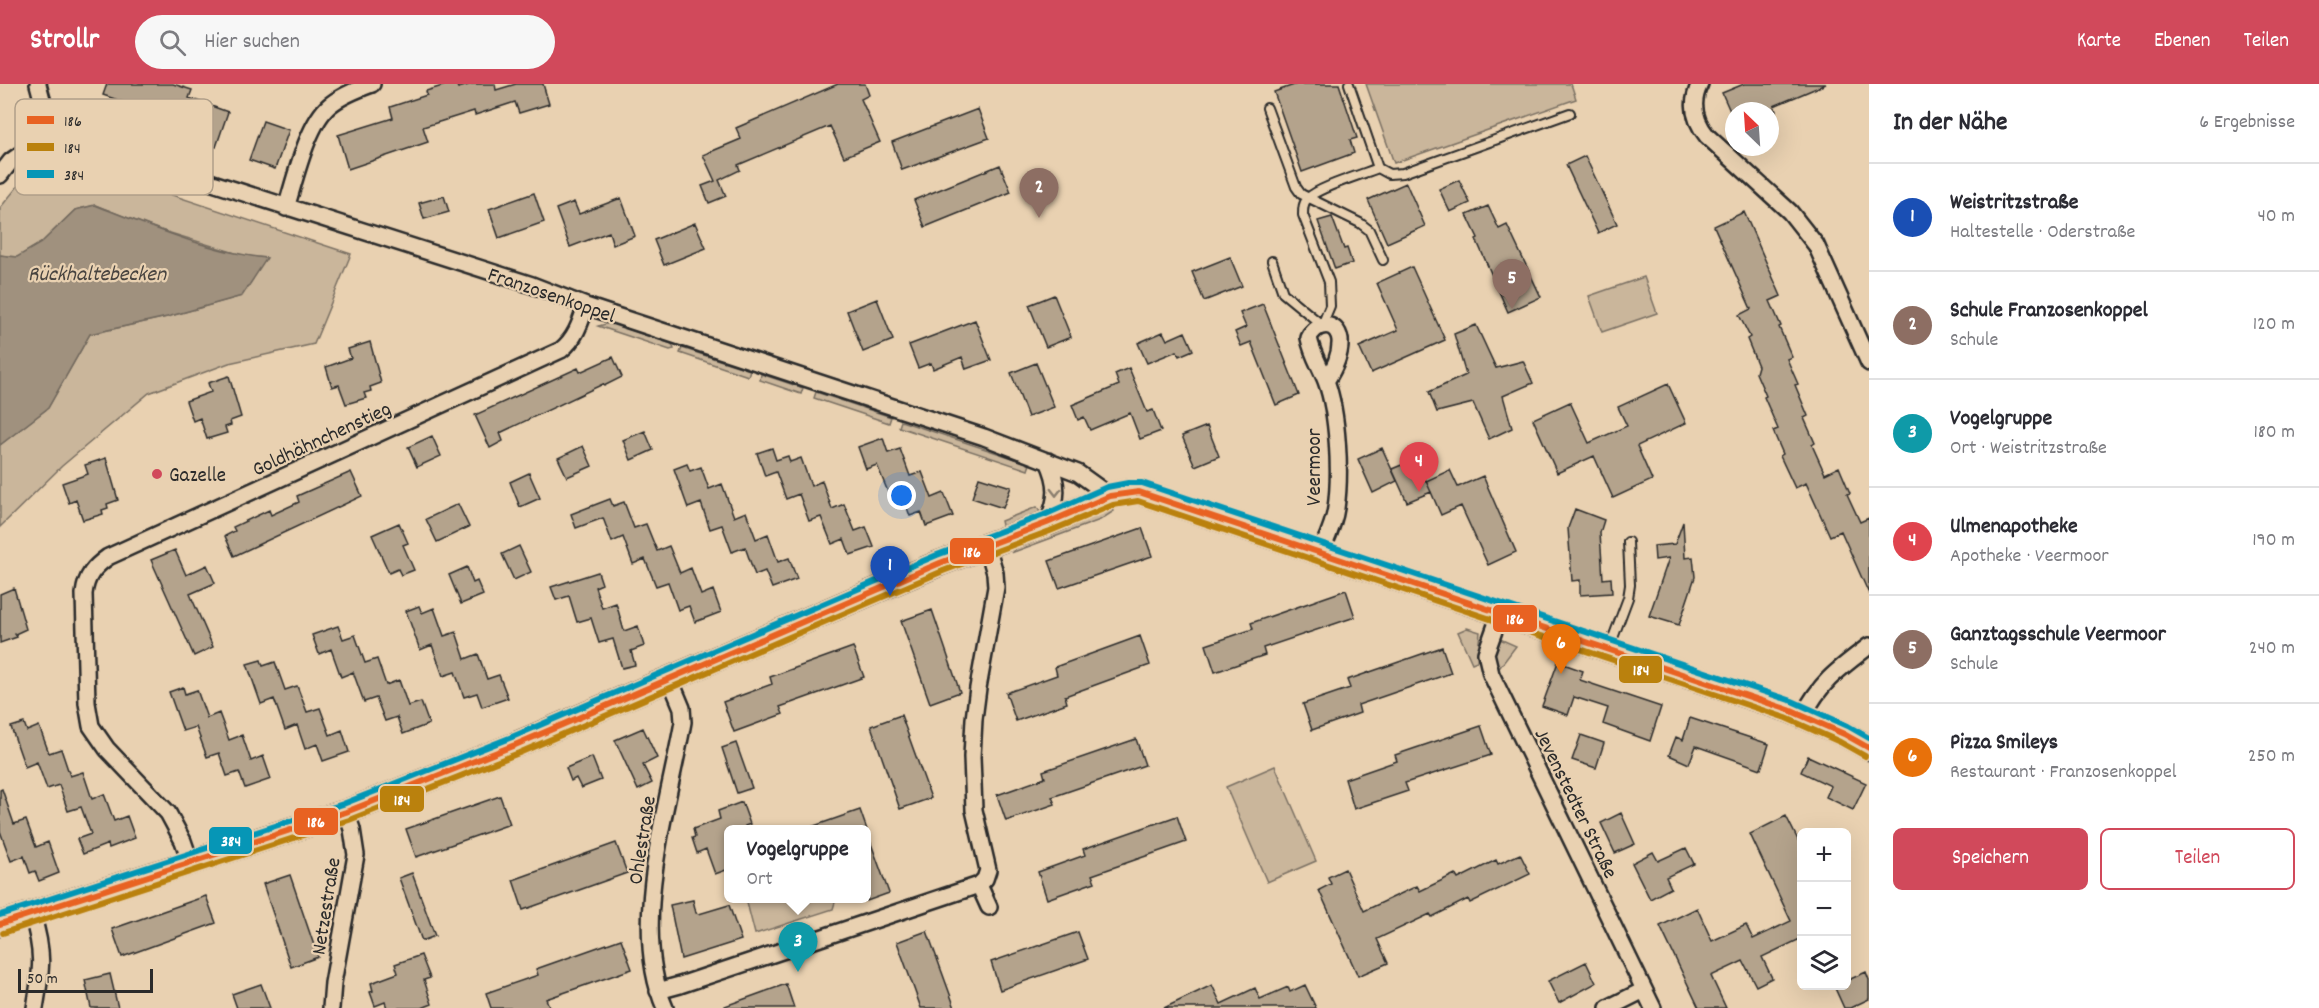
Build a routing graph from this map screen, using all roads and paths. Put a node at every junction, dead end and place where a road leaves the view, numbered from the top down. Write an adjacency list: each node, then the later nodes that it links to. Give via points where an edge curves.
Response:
1 (38, 84): 5 (street)
2 (372, 84): 13 (street, via 329,105 313,126)
3 (1349, 84): 9 (lane)
4 (1700, 84): 18 (street, via 1694,103 1699,127 1790,212 1810,237)
5 (42, 99)
6 (1267, 108): 12 (lane, via 1296,187)
7 (1570, 113): 9 (lane, via 1403,173 1389,174)
8 (15, 159): 10 (street)
9 (1378, 168): 12 (lane)
10 (0, 175)
11 (213, 184): 13 (street, Franzosenkoppel)
12 (1308, 198): 14 (lane, via 1369,230); 17 (lane, via 1303,216 1329,282 1330,306)
13 (286, 208): 16 (street, Franzosenkoppel)
14 (1383, 260)
15 (1272, 261): 17 (lane, via 1283,293)
16 (586, 306): 20 (street, Franzosenkoppel); 33 (street, Goldhähnchenstieg, via 573,338 561,350 108,557 90,573 84,594 91,726 107,749 168,813)
17 (1322, 325): 19 (street, Veermoor, via 1313,330 1310,338); 19 (street, via 1335,330 1340,342 1336,365)
18 (1869, 363)
19 (1326, 381): 25 (street, Veermoor, via 1335,425 1338,490 1332,525)
20 (1048, 461): 21 (street, Franzosenkoppel, via 1078,473); 22 (street, one-way to 22, via 1057,495)
21 (1110, 496): 22 (street); 25 (street, via 1139,492)
22 (1047, 523): 24 (street)
23 (1628, 542): 28 (lane, via 1628,598)
24 (987, 546): 29 (street); 34 (street, via 996,586 974,719 974,810 988,870)
25 (1321, 552): 26 (street)
26 (1500, 614): 28 (street); 38 (street, Jevenstedter Straße, via 1486,653 1491,674)
27 (1869, 646): 30 (street, via 1819,688)
28 (1608, 650): 30 (street)
29 (670, 679): 32 (street); 39 (street, Ohlestraße, via 682,708 683,722 654,888 650,947)
30 (1803, 716): 31 (street)
31 (1869, 748)
32 (346, 812): 33 (street); 41 (street, Netzestraße, via 356,855)
33 (191, 864): 36 (street)
34 (979, 885): 35 (street); 39 (street)
35 (990, 907)
36 (32, 914): 37 (street); 40 (street, via 41,948)
37 (0, 924)
38 (1644, 990): 43 (street); 44 (street, Jevenstedter Straße)
39 (658, 991): 42 (street, Ohlestraße)
40 (35, 1008)
41 (331, 1008)
42 (665, 1008)
43 (1608, 1008)
44 (1653, 1008)

